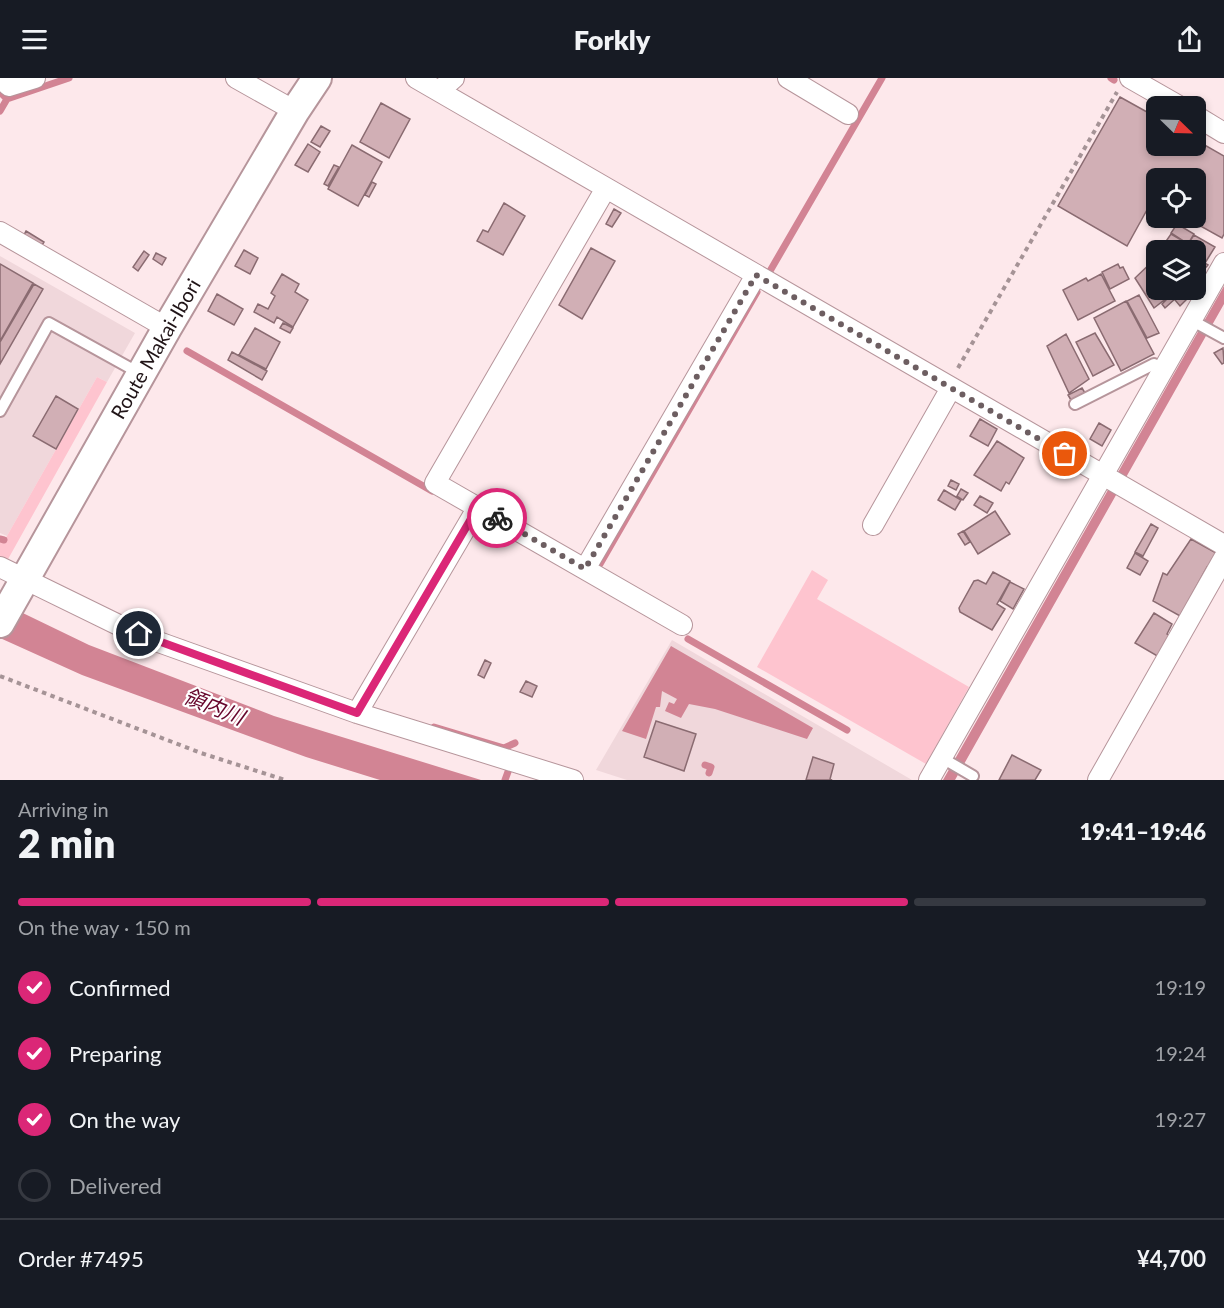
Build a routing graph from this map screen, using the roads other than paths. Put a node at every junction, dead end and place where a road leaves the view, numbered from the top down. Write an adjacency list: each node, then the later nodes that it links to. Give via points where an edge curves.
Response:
1 (1, 78): 2 (street, via 9,86)
2 (35, 78)
3 (236, 78): 11 (street)
4 (318, 78): 11 (main road, Route Makai-Ibori)
5 (416, 78): 9 (street)
6 (454, 78): 9 (street)
7 (788, 78): 12 (street)
8 (1125, 83): 10 (street)
9 (439, 91): 15 (street)
10 (1156, 96)
11 (295, 111): 20 (main road, Route Makai-Ibori)
12 (848, 114)
13 (1206, 122): 14 (street)
14 (1224, 133)
15 (606, 188): 18 (street); 28 (street, via 435,483)
16 (0, 232): 20 (street)
17 (1224, 262): 19 (street)
18 (756, 275): 24 (street); 33 (street)
19 (1195, 322): 21 (lane); 22 (street)
20 (167, 328): 23 (main road, Route Makai-Ibori)
21 (1224, 338)
22 (1163, 370): 25 (lane, via 1154,364); 27 (street)
23 (141, 374): 26 (lane, via 50,323); 34 (main road, Route Makai-Ibori)
24 (949, 387): 27 (street); 29 (street)
25 (1075, 404)
26 (0, 411)
27 (1105, 477): 30 (street); 38 (street)
28 (478, 507): 33 (street); 37 (street)
29 (873, 525)
30 (1224, 545)
31 (1224, 558): 42 (street)
32 (0, 567): 34 (street)
33 (585, 569): 36 (street)
34 (24, 581): 35 (main road, Route Makai-Ibori); 37 (street, via 139,634)
35 (0, 623)
36 (682, 625)
37 (357, 713): 40 (street)
38 (945, 760): 39 (lane); 41 (street)
39 (973, 776)
40 (573, 780)
41 (929, 780)
42 (1098, 780)

